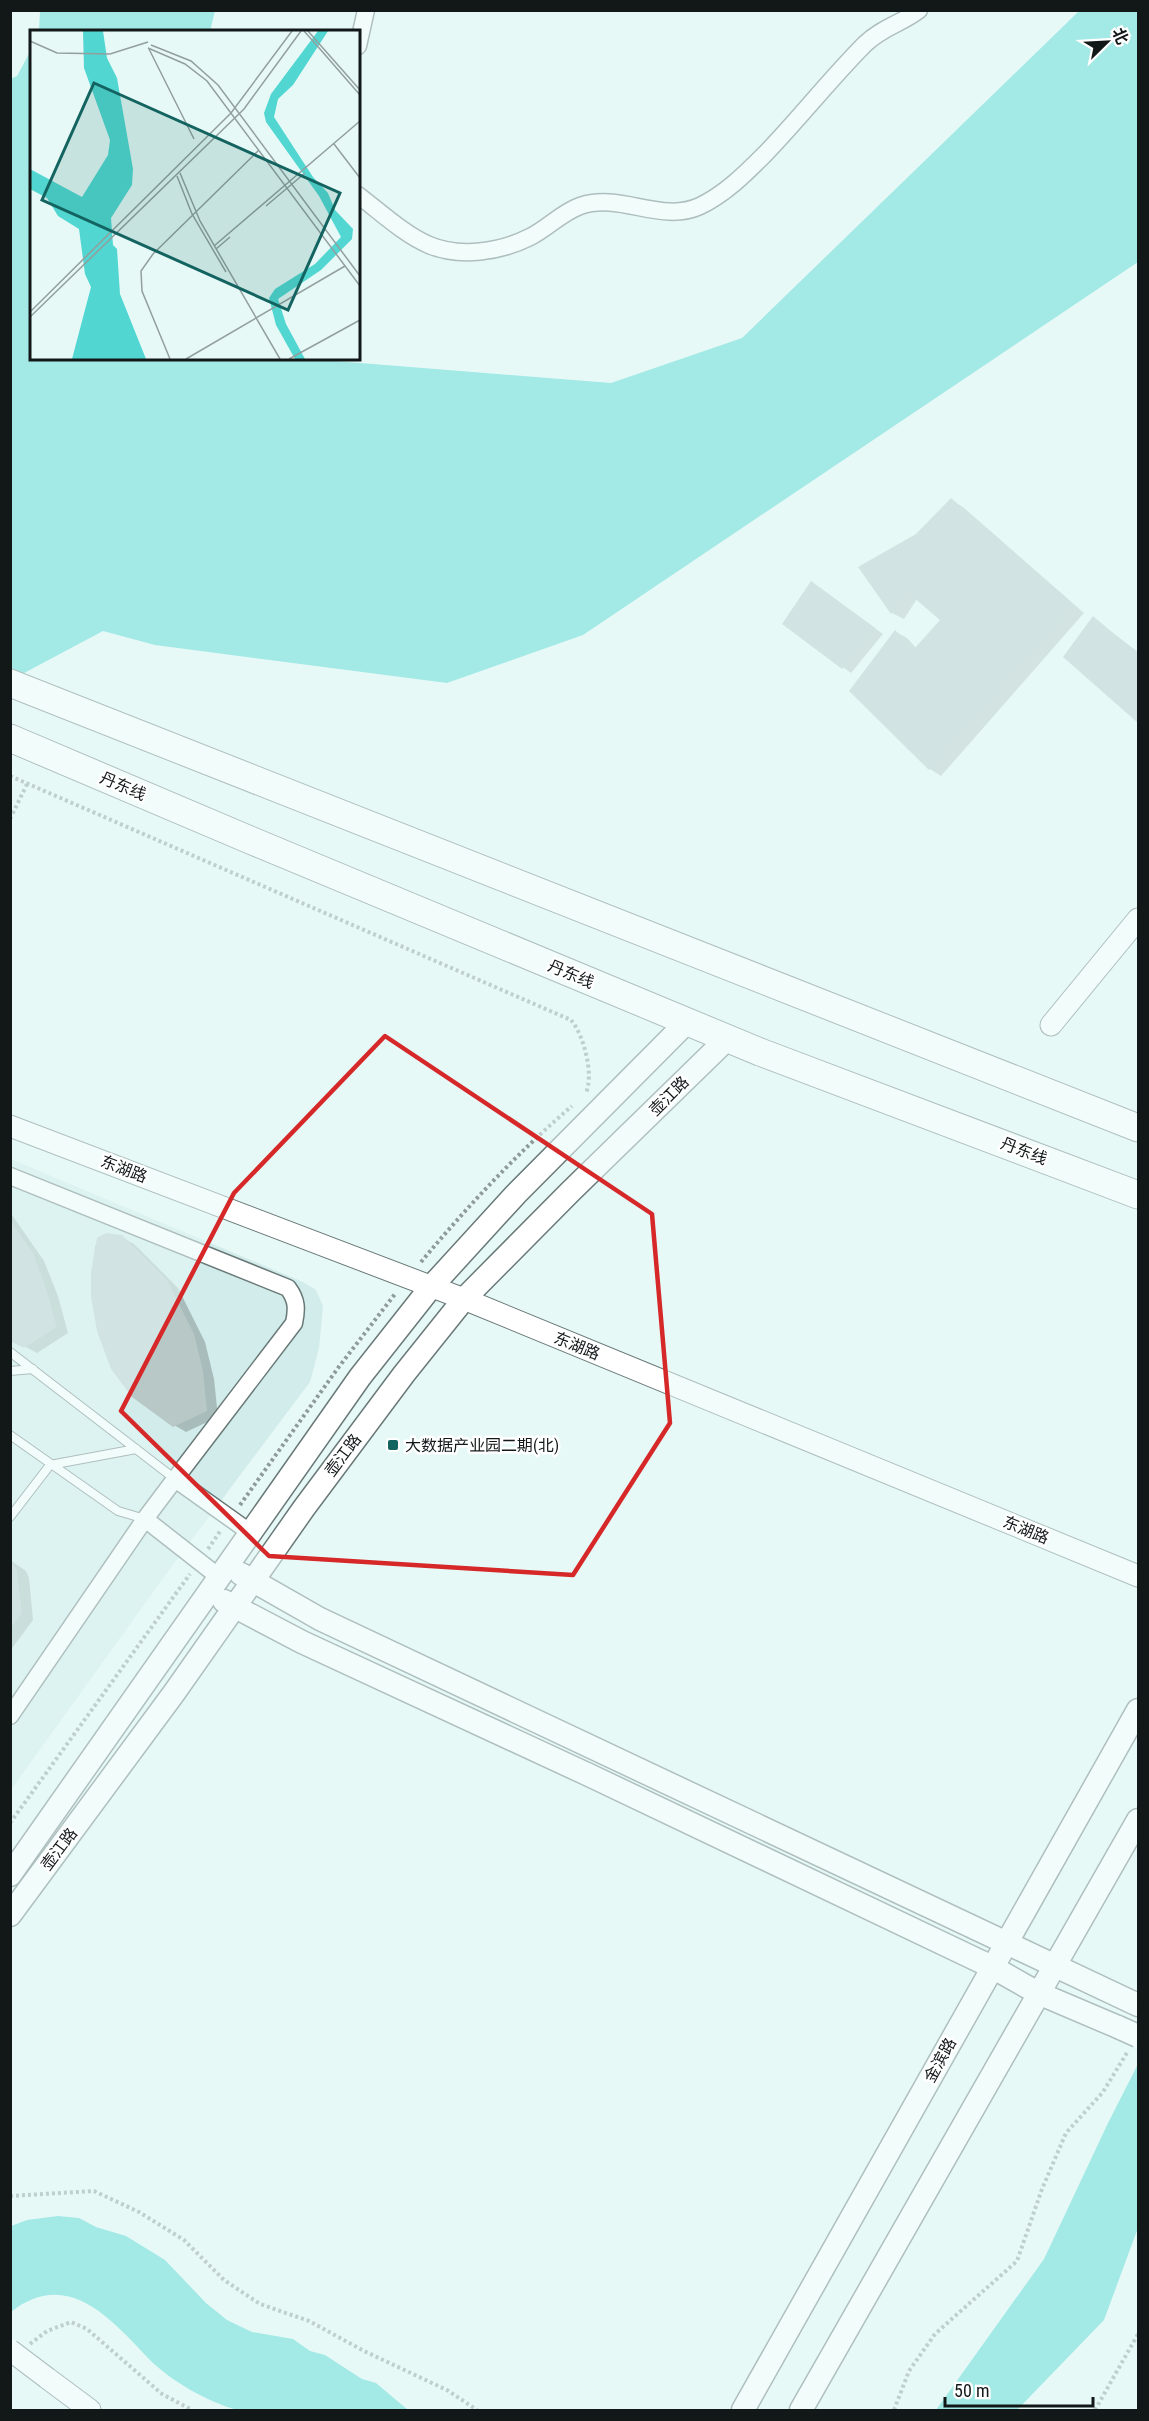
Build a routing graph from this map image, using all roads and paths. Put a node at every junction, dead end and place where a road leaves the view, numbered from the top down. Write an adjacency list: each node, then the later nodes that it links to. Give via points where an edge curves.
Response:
1 (366, 10): 3 (street)
2 (919, 10): 4 (street, via 875,34 749,170 721,194 699,206 666,213 597,202 566,213 531,237 487,251 464,252 427,244)
3 (360, 37)
4 (360, 196)
5 (19, 686): 14 (highway)
6 (10, 738): 10 (highway, 丹东线)
7 (27, 784): 8 (path)
8 (10, 819)
9 (1138, 919): 11 (street)
10 (687, 1022): 12 (highway, 丹东线); 17 (main road, 壶江路, via 516,1194)
11 (1051, 1025)
12 (727, 1039): 16 (highway, 丹东线); 18 (main road, 壶江路)
13 (10, 1126): 17 (street, 东湖路)
14 (1138, 1128)
15 (10, 1176): 25 (street, via 288,1288 295,1298 294,1323)
16 (1138, 1195)
17 (431, 1287): 18 (street, 东湖路); 28 (main road, 壶江路, via 360,1377)
18 (464, 1299): 29 (street, 东湖路); 31 (main road, 壶江路, via 404,1374)
19 (10, 1352): 20 (lane)
20 (33, 1369): 21 (lane); 23 (lane)
21 (10, 1371)
22 (10, 1435): 24 (lane)
23 (136, 1449): 24 (lane); 25 (lane)
24 (50, 1465): 26 (lane); 27 (lane, via 118,1511)
25 (175, 1479): 27 (street); 28 (street)
26 (10, 1517)
27 (145, 1520): 30 (street); 34 (street)
28 (251, 1533): 30 (main road, 壶江路)
29 (1138, 1576)
30 (219, 1578): 31 (main road); 32 (main road); 36 (main road, 壶江路)
31 (253, 1581): 32 (main road, 壶江路); 38 (main road, via 320,1619)
32 (235, 1608): 37 (main road, 壶江路); 40 (main road)
33 (1138, 1710): 38 (main road, 金滨路)
34 (10, 1716)
35 (1138, 1820): 39 (main road)
36 (10, 1875)
37 (10, 1915)
38 (1007, 1941): 39 (main road); 40 (main road, 金滨路)
39 (1055, 1965): 41 (main road); 42 (main road)
40 (992, 1967): 41 (main road); 50 (main road, 金滨路)
41 (1038, 1993): 43 (main road); 51 (main road)
42 (1135, 2004)
43 (1130, 2036): 52 (path, via 1103,2092 1066,2133 1017,2261 935,2334 909,2371)
44 (10, 2196): 49 (path, via 94,2192 139,2212 184,2240 224,2280 260,2304 309,2321 447,2390)
45 (1138, 2334): 53 (path)
46 (20, 2348): 47 (street, bridge, via 47,2378); 48 (path, via 71,2322 87,2330 152,2387)
47 (90, 2410)
48 (192, 2410)
49 (477, 2410)
50 (743, 2410)
51 (801, 2410)
52 (894, 2410)
53 (1095, 2410)

